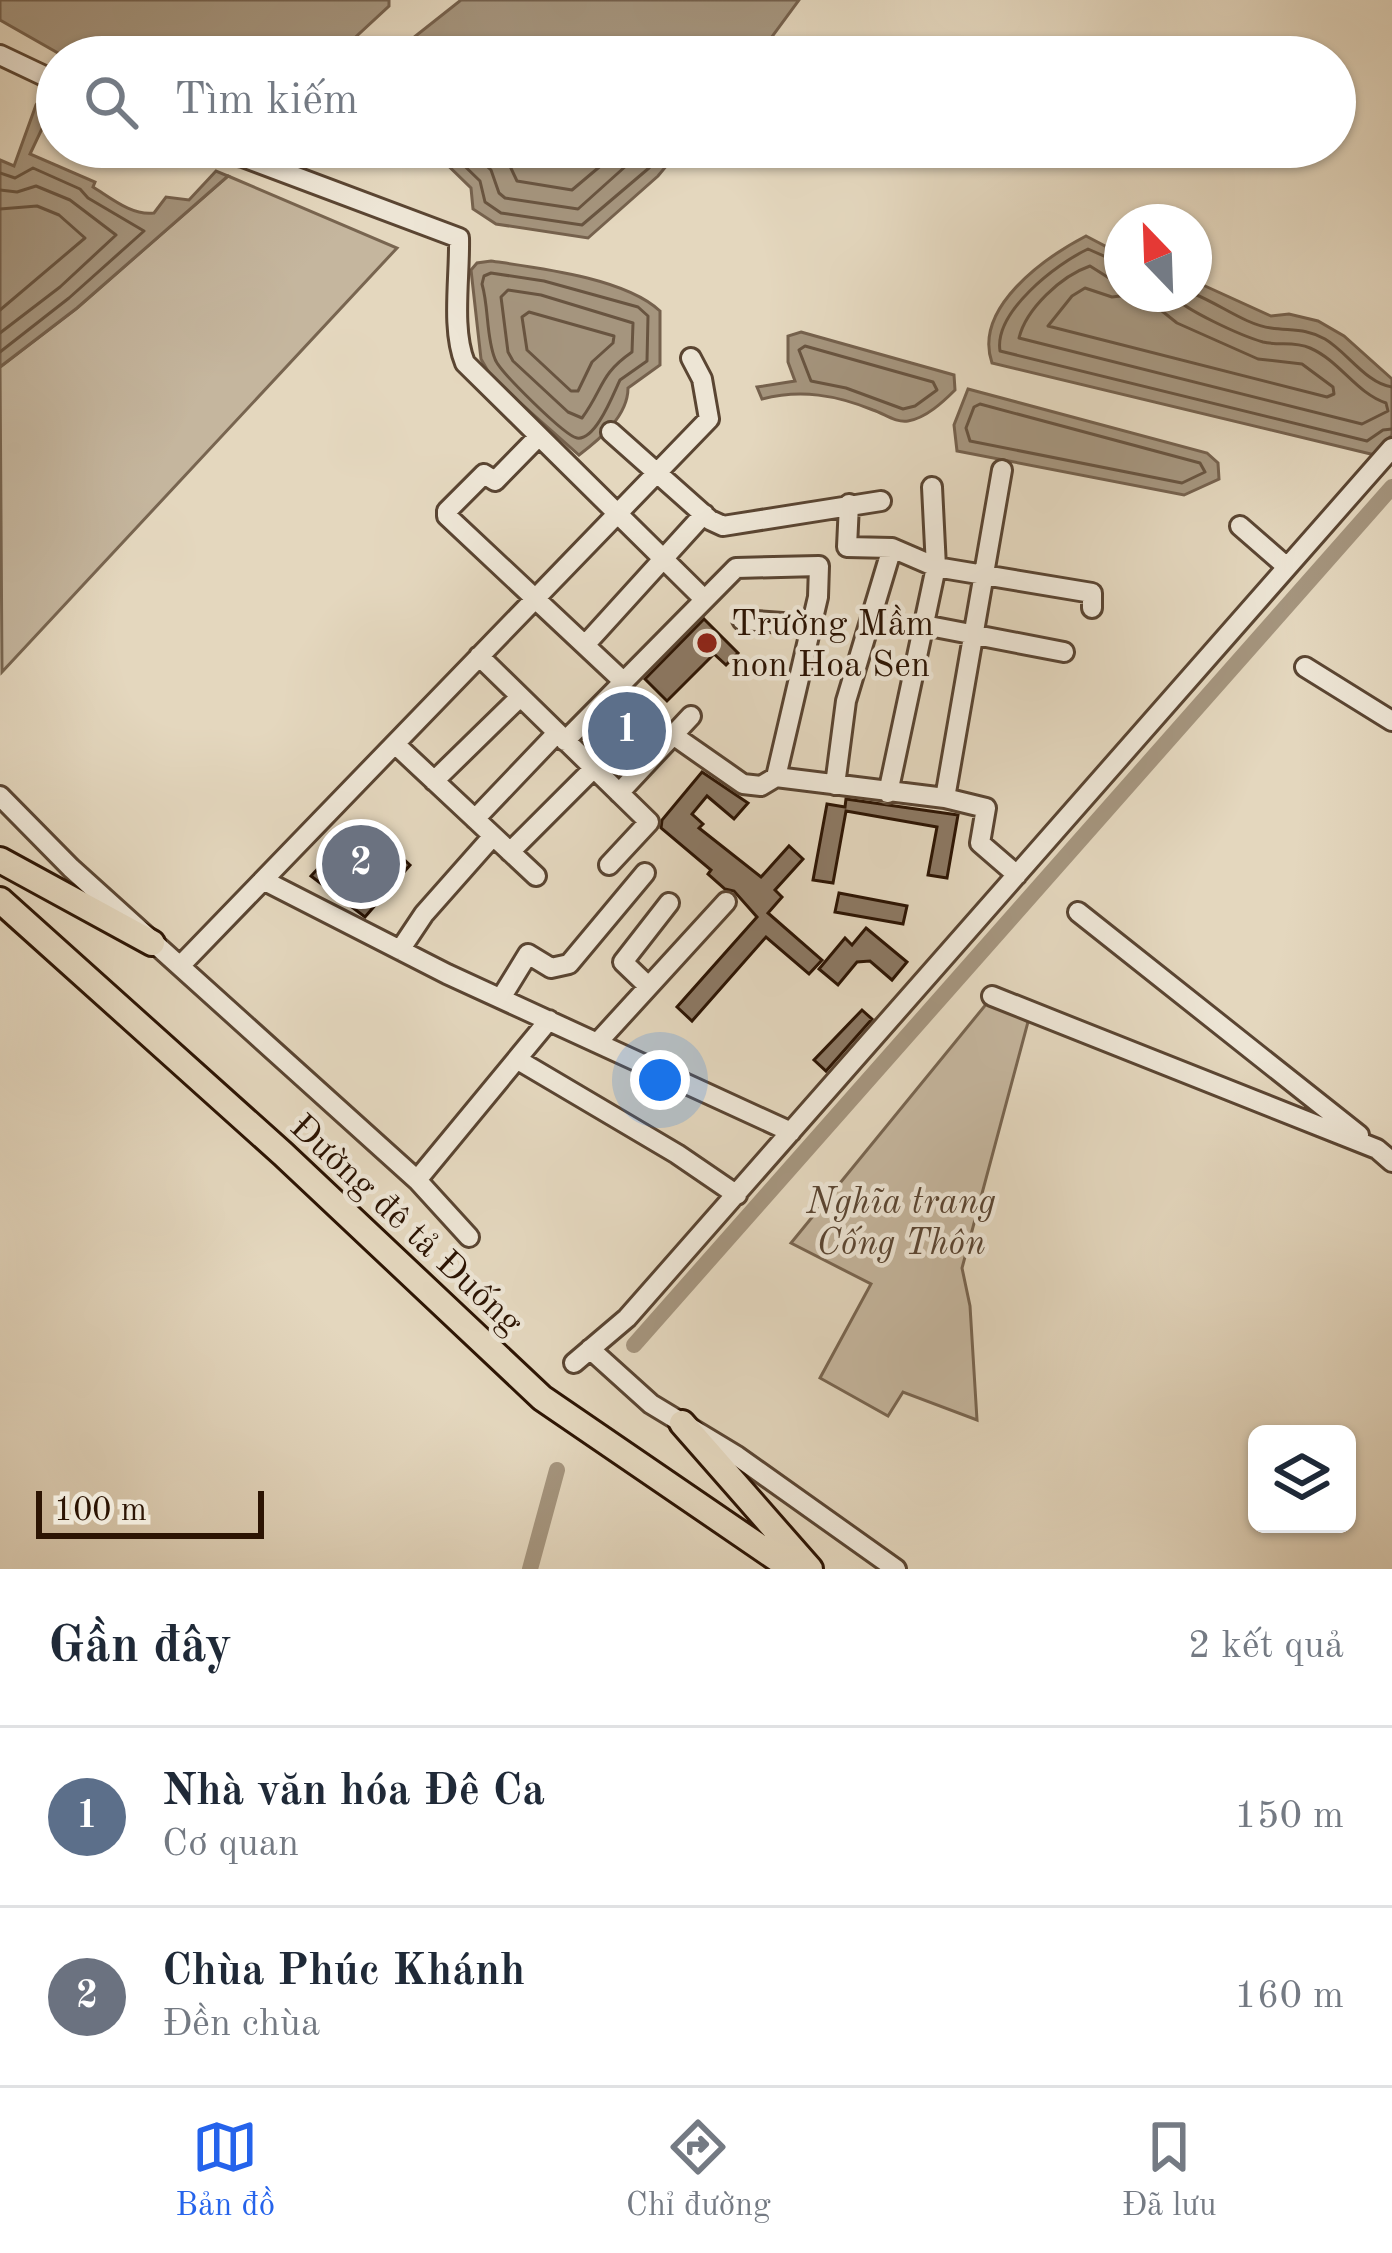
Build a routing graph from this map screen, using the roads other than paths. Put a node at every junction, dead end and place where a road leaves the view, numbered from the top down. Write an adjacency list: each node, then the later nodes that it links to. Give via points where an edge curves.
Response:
1 (0, 55): 2 (street)
2 (36, 72)
3 (272, 168): 6 (street, via 459,238 455,339 465,363)
4 (691, 358): 9 (street, via 710,419)
5 (610, 432): 9 (street)
6 (539, 436): 13 (street); 22 (street, via 495,481 484,473 446,511)
7 (1392, 448): 19 (street)
8 (1002, 470): 20 (street)
9 (658, 472): 13 (street); 14 (street)
10 (932, 487): 18 (street)
11 (880, 501): 12 (street)
12 (849, 504): 14 (street, via 723,526); 16 (street, via 847,547)
13 (617, 514): 17 (street); 22 (street)
14 (704, 514): 17 (street)
15 (1240, 526): 19 (street)
16 (892, 548): 18 (street); 42 (street, via 846,701)
17 (665, 560): 21 (street); 28 (street)
18 (937, 567): 20 (street); 26 (street)
19 (1287, 567): 53 (street)
20 (986, 575): 23 (street, via 1092,593); 27 (street)
21 (704, 599): 25 (street, via 736,568 819,566); 32 (street)
22 (536, 601): 28 (street); 30 (street)
23 (1092, 608)
24 (742, 620): 25 (street)
25 (811, 625): 40 (street)
26 (924, 625): 27 (street); 44 (street)
27 (976, 635): 29 (street); 46 (street)
28 (585, 645): 32 (street)
29 (1064, 652)
30 (479, 656): 33 (street); 38 (street)
31 (1305, 667): 35 (street)
32 (624, 682): 37 (street)
33 (520, 697): 37 (street); 41 (street)
34 (691, 716): 36 (street)
35 (1392, 721)
36 (673, 735): 40 (street, via 743,784 761,786); 43 (street)
37 (561, 737): 39 (street); 47 (street)
38 (394, 744): 41 (street); 55 (street)
39 (593, 769): 43 (street); 49 (street)
40 (776, 776): 42 (street)
41 (434, 781): 47 (street)
42 (835, 785): 44 (street)
43 (619, 793): 51 (street, via 649,822)
44 (888, 793): 46 (street)
45 (0, 796): 60 (street)
46 (946, 798): 53 (street, via 986,808 980,843)
47 (475, 820): 48 (street)
48 (493, 836): 49 (street); 61 (street)
49 (511, 852): 54 (street)
50 (0, 860): 60 (main road)
51 (609, 865)
52 (645, 873): 65 (street, via 569,964 551,968 528,954)
53 (1017, 875): 69 (street)
54 (536, 876)
55 (263, 880): 61 (street); 62 (street)
56 (0, 899): 77 (main road, Đường đê tả Đuống, via 542,1398)
57 (726, 902): 63 (street)
58 (669, 903): 63 (street, via 623,962)
59 (1078, 912): 70 (street)
60 (152, 943): 62 (street)
61 (400, 950): 65 (street)
62 (179, 966): 71 (street)
63 (648, 986): 67 (street)
64 (992, 996): 70 (street)
65 (501, 998): 66 (street)
66 (549, 1020): 67 (street); 68 (street)
67 (598, 1042): 69 (street)
68 (518, 1060): 71 (street); 72 (street)
69 (791, 1132): 72 (street)
70 (1384, 1156)
71 (417, 1180): 73 (street)
72 (736, 1195): 74 (street)
73 (469, 1237)
74 (590, 1349): 75 (street); 76 (street)
75 (574, 1363)
76 (682, 1423): 78 (main road); 79 (street)
77 (792, 1569)
78 (810, 1569)
79 (896, 1569)

